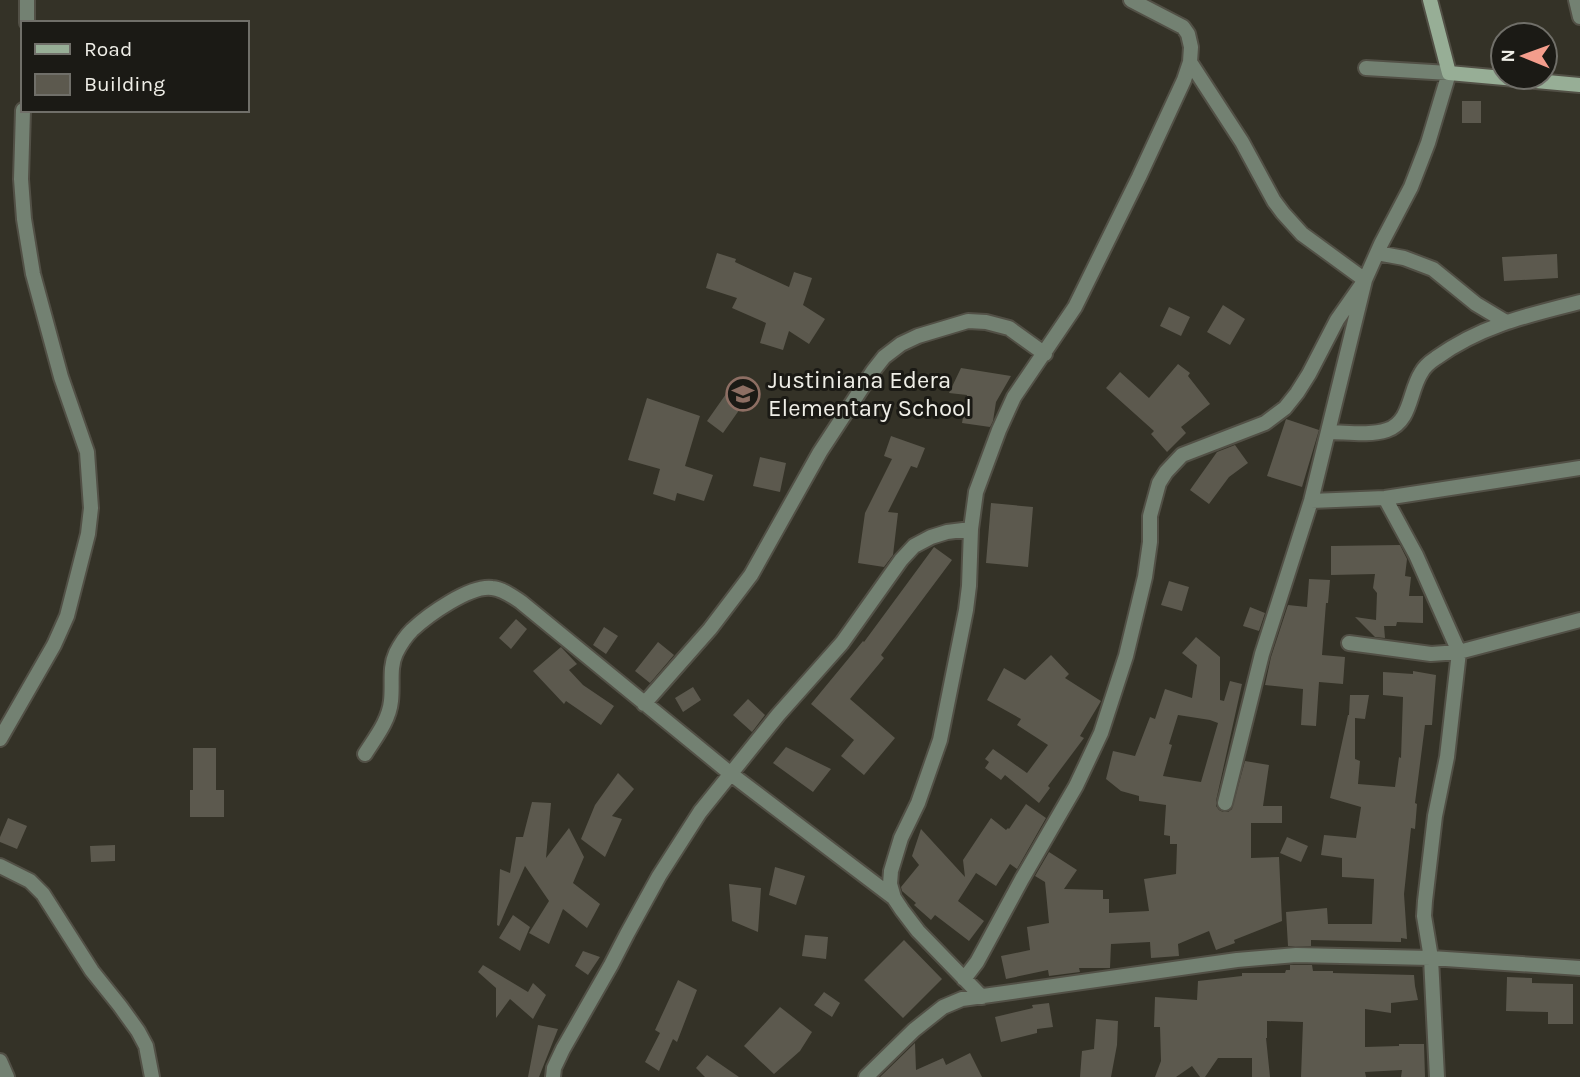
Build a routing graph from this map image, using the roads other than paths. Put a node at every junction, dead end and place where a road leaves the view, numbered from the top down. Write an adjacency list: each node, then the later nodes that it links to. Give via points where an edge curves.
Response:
1 (27, 0): 6 (street)
2 (1132, 0): 7 (street, via 1183,27 1191,47)
3 (1430, 0): 9 (street)
4 (1576, 0): 5 (street)
5 (1580, 17)
6 (27, 21)
7 (1190, 62): 13 (street, via 1283,213 1302,234); 16 (street, via 1096,266)
8 (1366, 68): 9 (street)
9 (1449, 73): 10 (street); 12 (street, via 1411,187)
10 (1580, 85)
11 (23, 112): 26 (street, via 21,180 27,241 61,377 87,452 91,508 67,616)
12 (1377, 253): 13 (street); 15 (street, via 1433,269 1476,304)
13 (1365, 279): 17 (street); 34 (street, via 1285,408 1265,423 1182,455 1159,483 1150,516 1145,577 1101,733 1070,796)
14 (1580, 302): 15 (street)
15 (1506, 321): 17 (street, via 1470,337 1422,369 1406,414 1388,430)
16 (1045, 354): 21 (street, via 1014,397 999,430 976,492); 25 (street, via 1009,328 968,321 918,336 891,351 873,370 820,452 751,575)
17 (1328, 432): 20 (street)
18 (1580, 468): 19 (street)
19 (1385, 498): 20 (street); 24 (street)
20 (1311, 501): 29 (street, via 1262,654)
21 (971, 529): 28 (street, via 947,532 914,546 842,643); 31 (street, via 965,610 940,740 895,856 890,884)
22 (1580, 620): 24 (street)
23 (1349, 643): 24 (street, via 1431,654)
24 (1459, 652): 32 (street, via 1425,901)
25 (644, 704): 27 (street, via 521,602 489,587 450,602 404,640 391,666 387,717); 28 (street)
26 (0, 739)
27 (365, 754)
28 (731, 774): 31 (street); 39 (street, via 659,876 563,1049)
29 (1225, 803)
30 (0, 866): 38 (street, via 30,881 43,894 92,971 138,1031)
31 (894, 898): 34 (street)
32 (1431, 958): 33 (street); 35 (street, via 1260,958); 41 (street)
33 (1580, 968)
34 (964, 979): 35 (street)
35 (982, 997): 40 (street, via 943,1007)
36 (0, 1062): 37 (street)
37 (7, 1077)
38 (152, 1077)
39 (553, 1077)
40 (866, 1077)
41 (1437, 1077)

